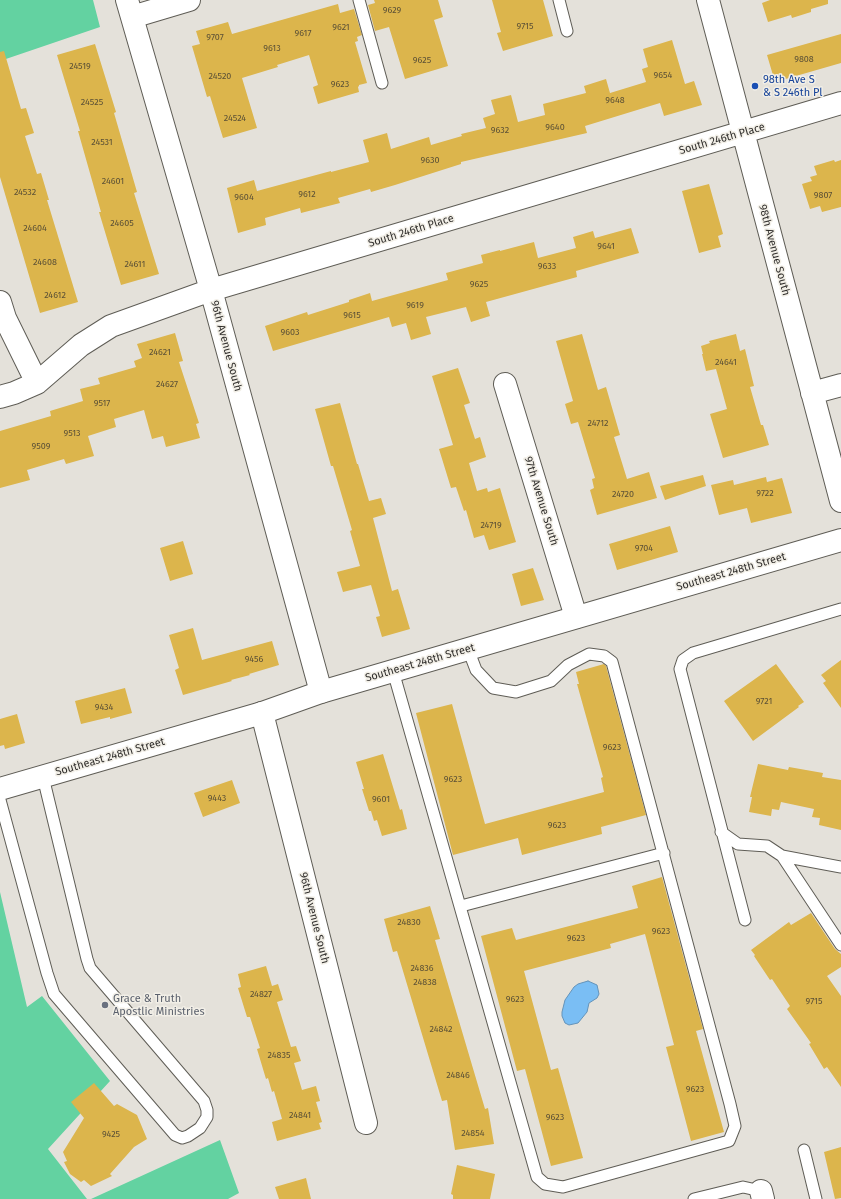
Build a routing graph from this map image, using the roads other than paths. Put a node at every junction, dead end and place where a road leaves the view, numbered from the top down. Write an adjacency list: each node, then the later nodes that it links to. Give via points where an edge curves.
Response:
1 (189, 0): 5 (street)
2 (359, 0): 7 (lane)
3 (559, 0): 6 (lane)
4 (708, 0): 9 (street, 98th Avenue South)
5 (130, 8): 10 (street, 96th Avenue South)
6 (568, 31)
7 (382, 82)
8 (841, 103): 9 (street, South 246th Place)
9 (743, 132): 10 (street, South 246th Place); 15 (street, 98th Avenue South)
10 (211, 290): 12 (street, South 246th Place, via 111,326 81,345); 23 (street, 96th Avenue South)
11 (0, 302): 12 (street, via 5,318)
12 (37, 383): 16 (street, South 246th Place)
13 (505, 384): 20 (street, 97th Avenue South)
14 (841, 385): 15 (street)
15 (812, 393): 17 (street, 98th Avenue South)
16 (0, 397)
17 (841, 501)
18 (841, 540): 20 (street, Southeast 248th Street)
19 (841, 609): 28 (lane, via 694,653 683,660 680,669)
20 (576, 617): 21 (street, Southeast 248th Street)
21 (468, 649): 22 (street, Southeast 248th Street); 29 (lane, via 476,670 493,688 516,692 551,681 568,665 589,654 604,656 612,662)
22 (392, 671): 23 (street, Southeast 248th Street); 32 (lane)
23 (321, 692): 24 (street, Southeast 248th Street)
24 (262, 712): 25 (street, Southeast 248th Street); 35 (street, 96th Avenue South)
25 (43, 777): 26 (street, Southeast 248th Street); 27 (lane, via 90,968 204,1101 207,1118 200,1128 188,1136 182,1138 175,1135 54,994)
26 (0, 789)
27 (0, 800)
28 (722, 832): 30 (lane, via 738,844 767,846); 33 (lane)
29 (664, 853): 32 (lane); 32 (lane, via 735,1126 729,1141 563,1187 545,1184 537,1177)
30 (782, 856): 31 (lane); 34 (lane)
31 (841, 867)
32 (460, 906)
33 (745, 920)
34 (841, 945)
35 (366, 1123)
36 (804, 1150): 39 (lane)
37 (762, 1195): 38 (lane, via 743,1187)
38 (694, 1199)
39 (816, 1199)

